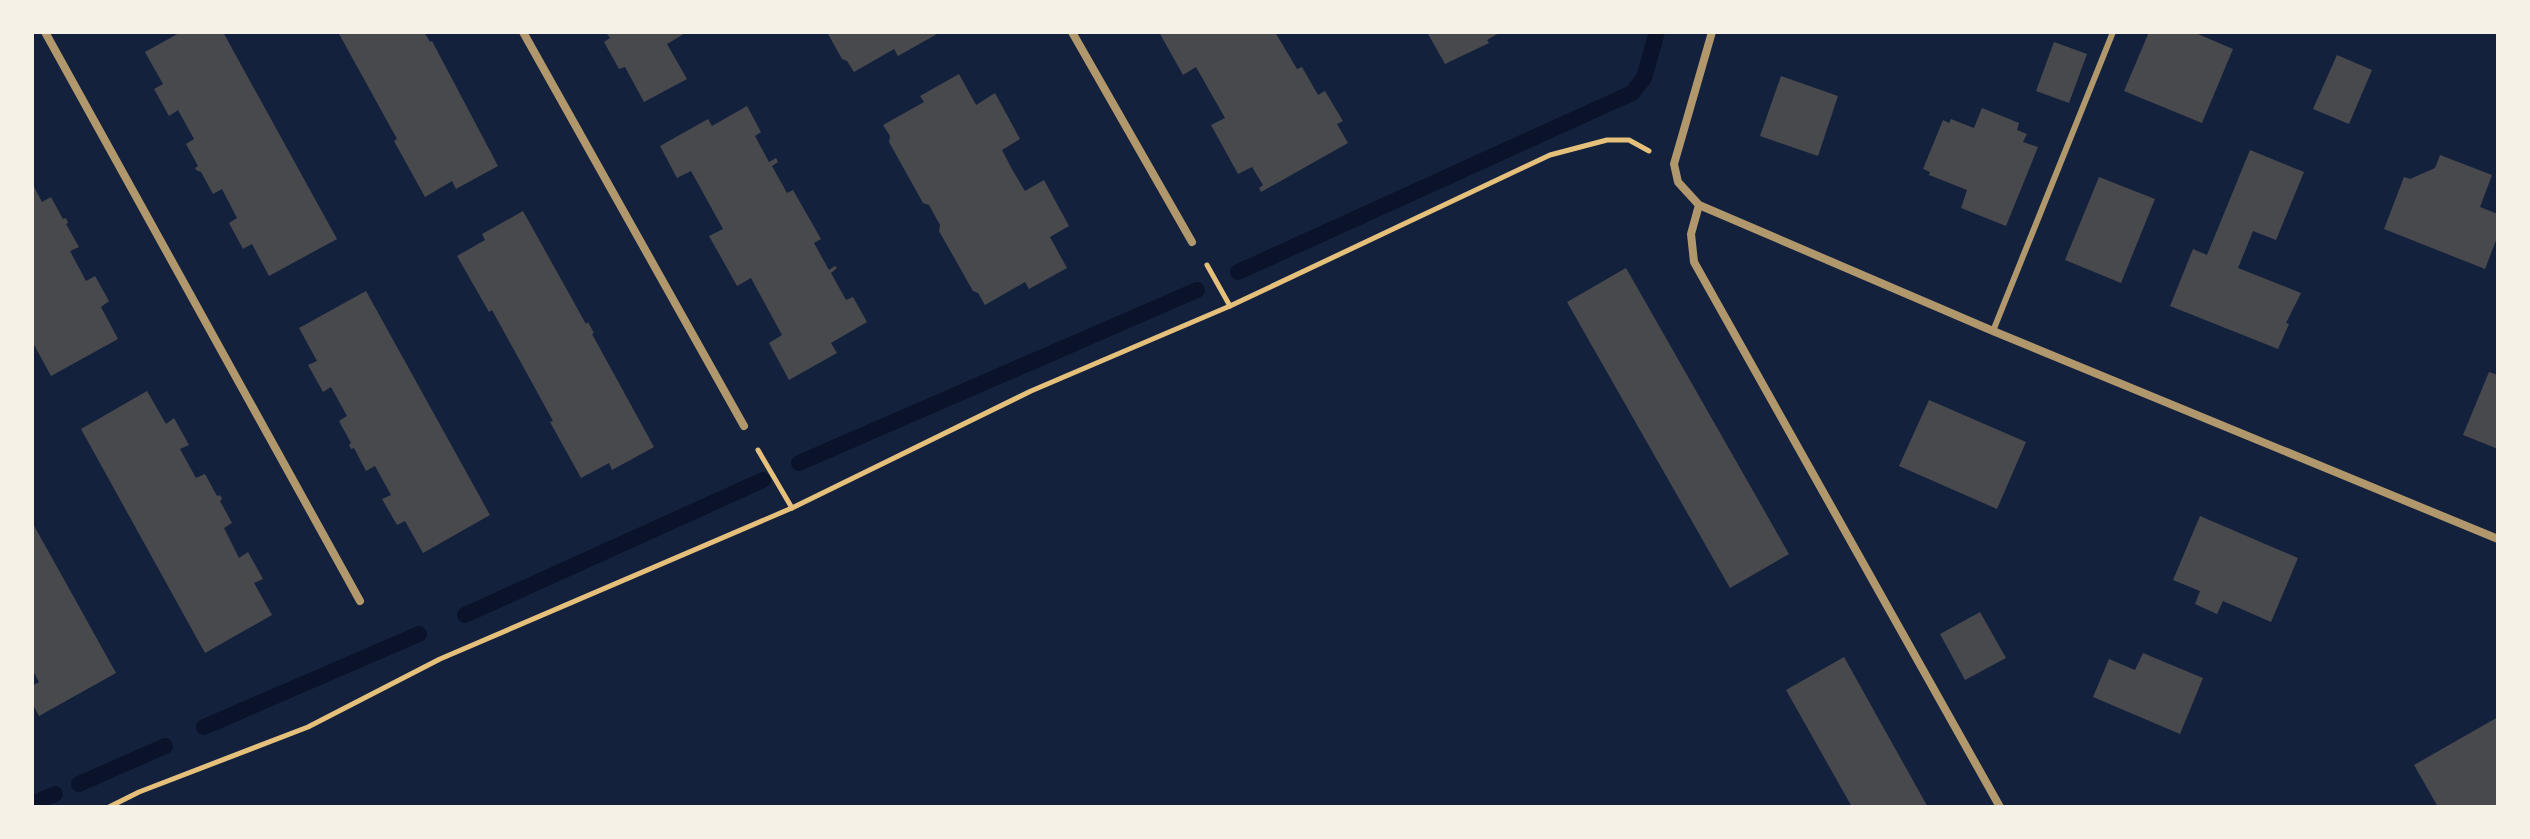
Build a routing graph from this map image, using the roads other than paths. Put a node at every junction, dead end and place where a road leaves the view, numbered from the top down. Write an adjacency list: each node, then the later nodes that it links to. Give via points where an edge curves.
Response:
1 (45, 32): 11 (street)
2 (523, 32): 9 (street)
3 (1072, 32): 7 (street)
4 (1712, 32): 6 (street, via 1674,164 1678,182)
5 (2113, 32): 8 (lane)
6 (1699, 205): 8 (street); 12 (street, via 1691,234 1694,262)
7 (1192, 242)
8 (1993, 331): 10 (street)
9 (744, 426)
10 (2498, 539)
11 (360, 601)
12 (2000, 807)

